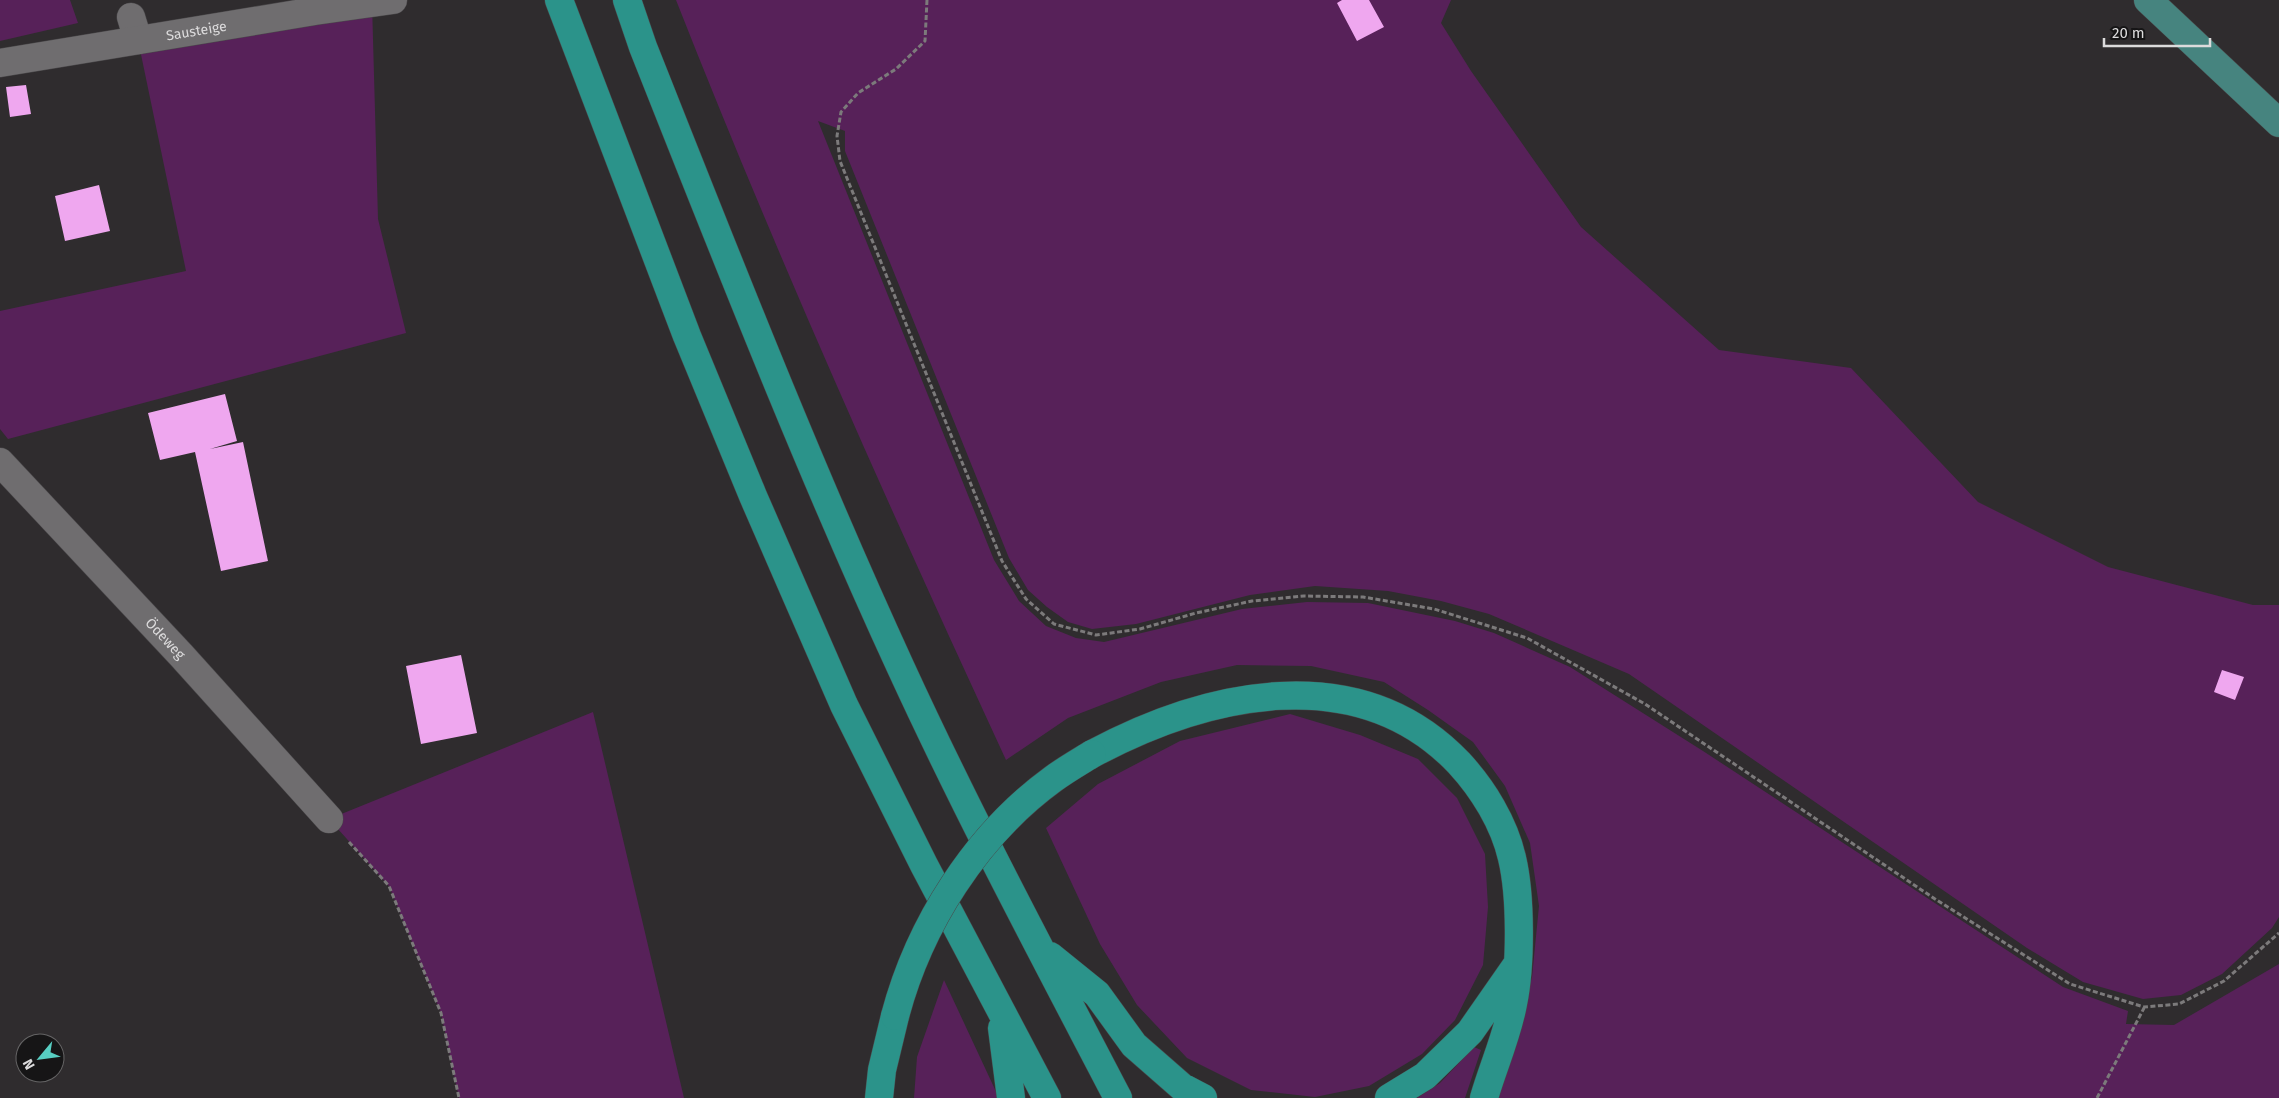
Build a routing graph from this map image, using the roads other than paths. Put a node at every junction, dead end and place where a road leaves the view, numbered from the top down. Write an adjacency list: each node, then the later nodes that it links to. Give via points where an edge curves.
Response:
1 (393, 0): 5 (street, Sausteige, via 134,28)
2 (559, 0): 11 (highway, via 687,336 840,696)
3 (627, 0): 9 (highway, via 813,470 905,678 970,814)
4 (2148, 0): 6 (main road)
5 (0, 63)
6 (2279, 123)
7 (0, 462): 8 (street, Ödeweg)
8 (329, 819)
9 (1041, 949): 15 (highway); 16 (highway, via 1097,994 1134,1045 1182,1087)
10 (1516, 965): 12 (highway, bridge, via 1519,916 1512,857 1496,814 1471,776 1445,749 1412,724 1347,700 1272,696 1222,704 1171,717 1092,754 1052,779 984,845 953,883 924,934 903,983 882,1070); 17 (highway, via 1470,1032 1425,1076); 18 (highway, via 1513,1004)
11 (1000, 1012): 13 (highway); 14 (highway)
12 (879, 1098)
13 (1011, 1098)
14 (1046, 1098)
15 (1118, 1098)
16 (1203, 1098)
17 (1389, 1098)
18 (1484, 1098)

